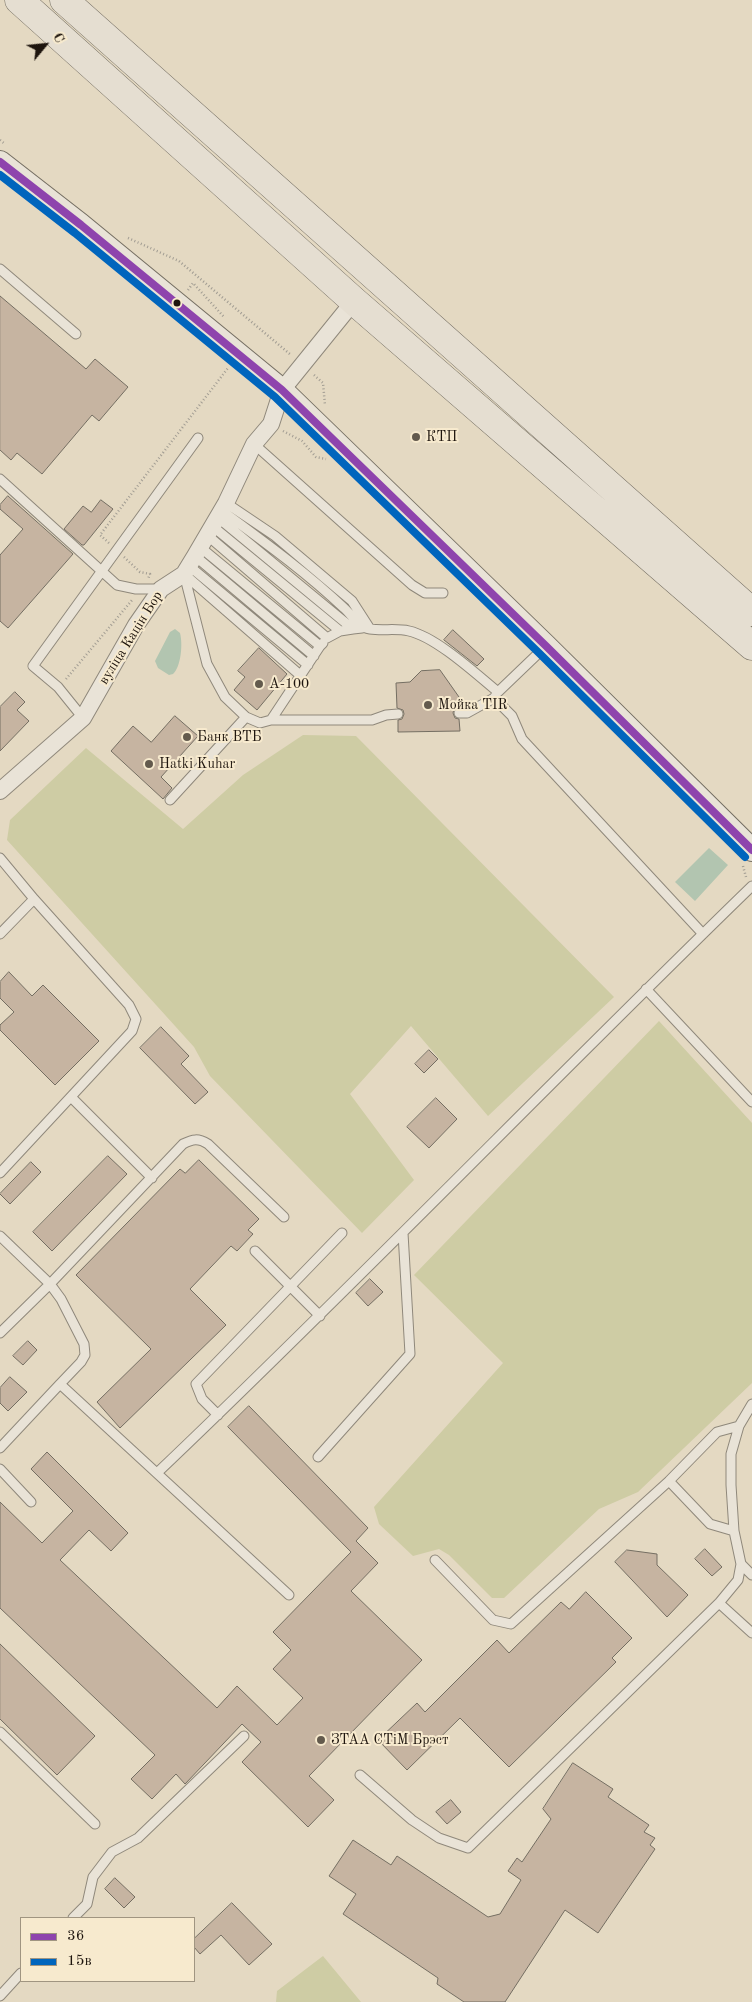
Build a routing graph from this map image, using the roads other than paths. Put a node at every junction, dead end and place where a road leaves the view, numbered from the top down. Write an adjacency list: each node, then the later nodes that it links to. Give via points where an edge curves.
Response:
1 (19, 0): 5 (highway)
2 (64, 0): 15 (highway)
3 (0, 162): 7 (main road, via 82,225)
4 (0, 269): 6 (lane)
5 (354, 301): 7 (street); 21 (highway)
6 (76, 334)
7 (282, 390): 9 (street, via 271,424); 20 (main road)
8 (198, 438): 12 (lane)
9 (254, 444): 11 (street); 14 (lane, via 412,585 425,593)
10 (0, 479): 12 (lane)
11 (205, 537): 13 (street, вуліца Кацін Бор); 16 (lane); 16 (lane, via 275,536 352,601); 17 (lane); 18 (lane); 19 (lane); 22 (lane); 23 (lane); 24 (lane); 28 (lane, via 207,664 225,697)
12 (102, 572): 13 (lane, via 117,585 136,590); 29 (lane, via 33,666 58,687)
13 (161, 589): 29 (street, вуліца Кацін Бор, via 136,625)
14 (443, 593)
15 (752, 612)
16 (362, 628): 17 (lane); 25 (lane, via 411,631 433,642)
17 (340, 631): 18 (lane)
18 (327, 638): 19 (lane)
19 (320, 646): 22 (lane)
20 (546, 646): 25 (lane); 33 (main road)
21 (752, 646)
22 (314, 656): 23 (lane)
23 (308, 665): 24 (lane)
24 (300, 674): 30 (lane)
25 (496, 695): 26 (lane, via 467,713); 38 (lane, via 512,716 522,739)
26 (459, 713)
27 (398, 714): 30 (lane, via 372,720)
28 (246, 717): 30 (lane, via 260,723); 32 (lane)
29 (83, 718): 31 (street, вуліца Кацін Бор)
30 (271, 720)
31 (0, 791)
32 (170, 800)
33 (747, 855)
34 (0, 858): 36 (lane)
35 (750, 883): 38 (lane)
36 (34, 899): 37 (lane); 40 (lane, via 129,1005 136,1019 132,1031)
37 (0, 934)
38 (703, 934): 39 (lane)
39 (646, 989): 41 (lane); 46 (lane)
40 (71, 1096): 42 (lane); 43 (lane)
41 (752, 1102)
42 (0, 1173)
43 (152, 1178): 44 (lane, via 183,1144 192,1139 201,1140); 49 (lane)
44 (284, 1217)
45 (342, 1233): 50 (lane)
46 (403, 1233): 51 (lane); 58 (lane, via 410,1354)
47 (0, 1236): 49 (lane)
48 (255, 1250): 50 (lane)
49 (50, 1284): 52 (lane); 53 (lane, via 84,1344 85,1355 81,1362)
50 (291, 1286): 51 (lane); 55 (lane, via 196,1384 202,1399)
51 (320, 1316): 55 (lane)
52 (0, 1333)
53 (60, 1384): 57 (lane); 60 (lane)
54 (752, 1404): 56 (lane)
55 (218, 1415): 60 (lane)
56 (739, 1426): 61 (lane, via 717,1432); 63 (lane, via 731,1454)
57 (0, 1448)
58 (318, 1457)
59 (0, 1468): 62 (lane)
60 (157, 1473): 67 (lane)
61 (669, 1481): 63 (lane, via 710,1524); 64 (lane, via 511,1624 493,1620)
62 (31, 1502)
63 (734, 1530): 65 (lane)
64 (435, 1560)
65 (741, 1564): 66 (lane); 68 (lane, via 738,1580)
66 (752, 1576)
67 (289, 1595)
68 (719, 1603): 69 (lane); 72 (lane, via 468,1848 439,1838)
69 (752, 1634)
70 (0, 1732): 73 (lane)
71 (244, 1736): 74 (lane, via 138,1838 112,1852 93,1877 87,1904)
72 (360, 1775)
73 (95, 1824)
74 (74, 1917)
75 (20, 1974): 76 (lane)
76 (0, 1996)

